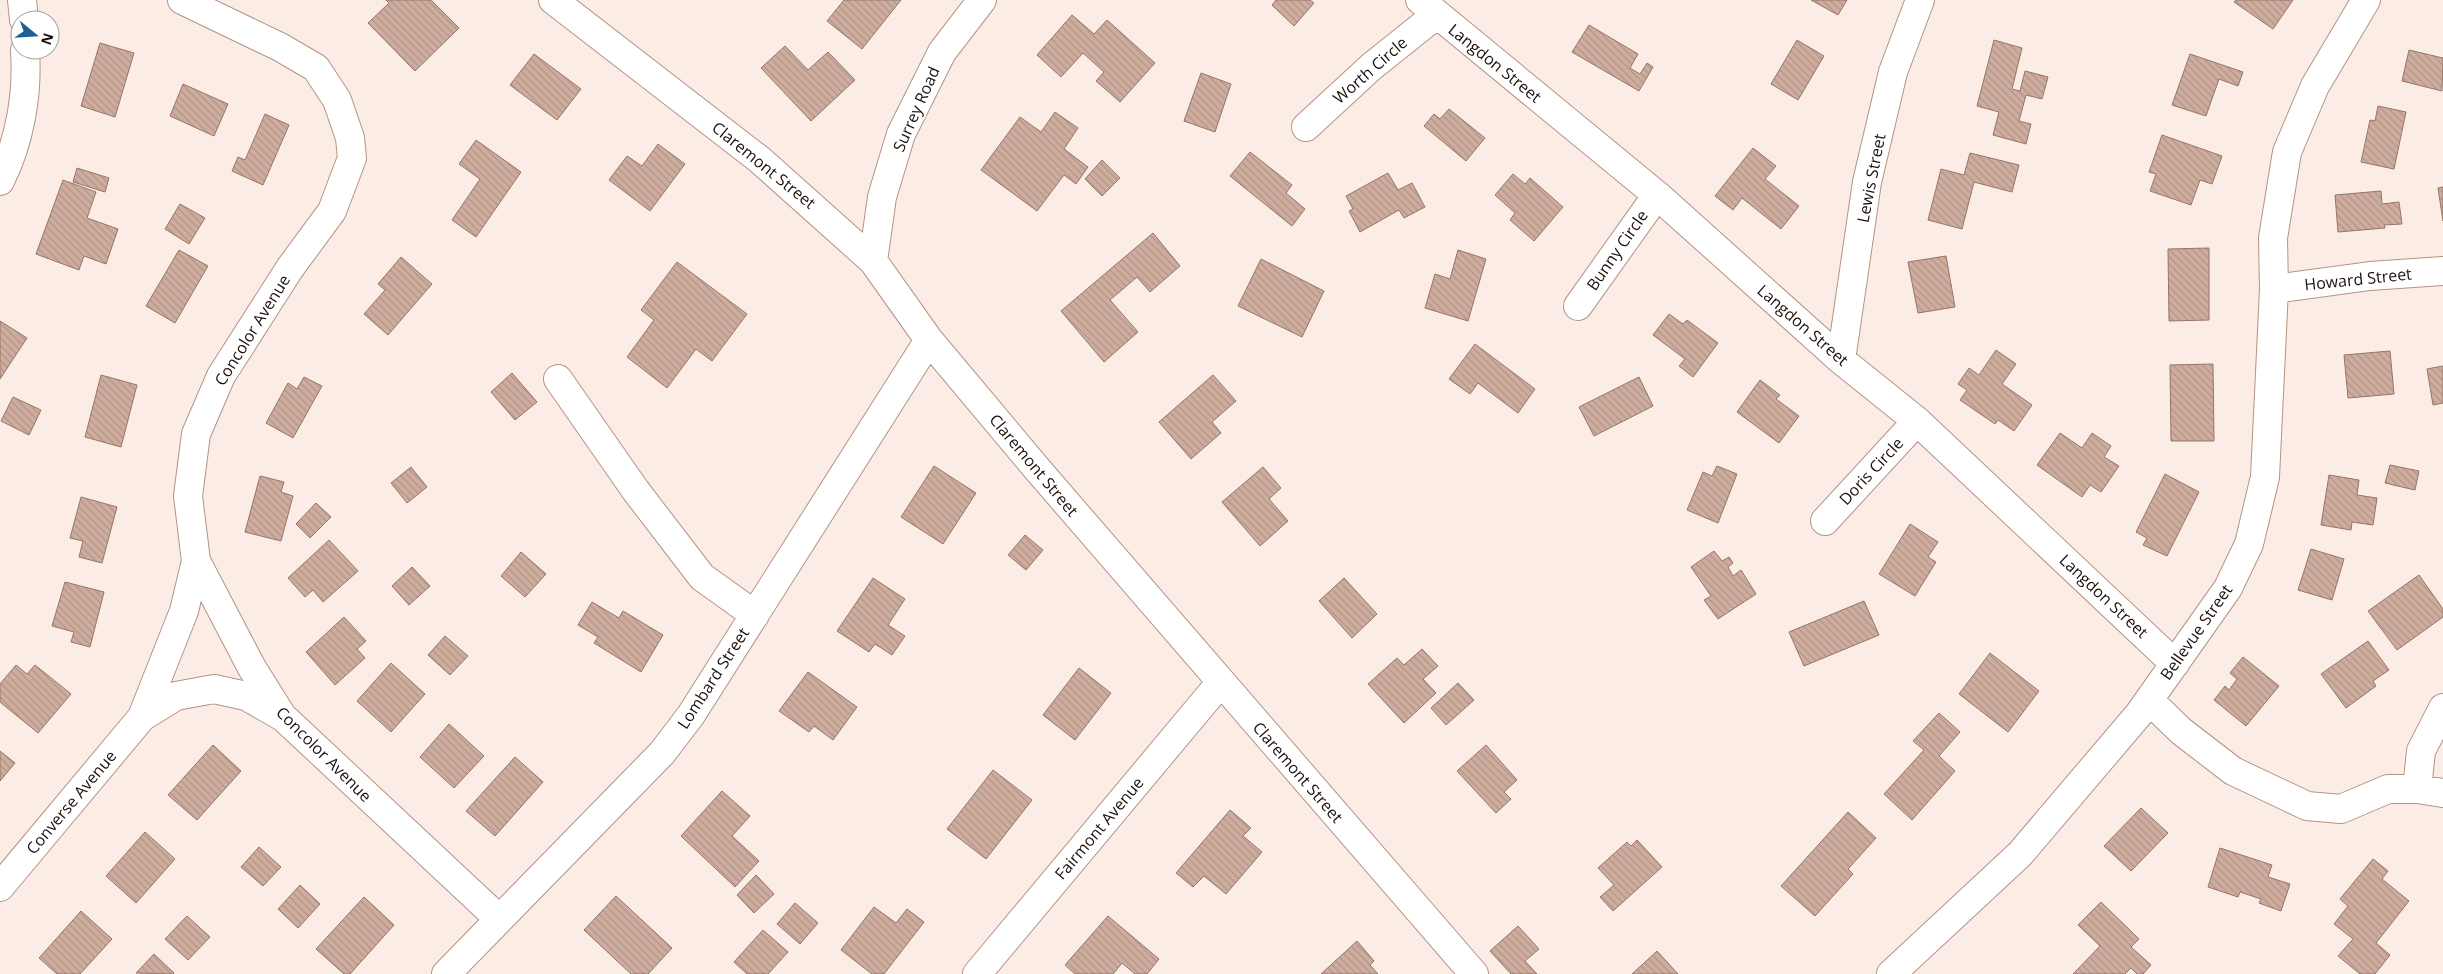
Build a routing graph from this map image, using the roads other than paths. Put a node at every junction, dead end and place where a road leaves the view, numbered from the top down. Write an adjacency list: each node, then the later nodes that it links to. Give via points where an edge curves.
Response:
1 (182, 0): 20 (street, Concolor Avenue, via 316,68 337,100 350,138 352,158 332,211 290,268 220,376 196,434 188,496)
2 (553, 0): 11 (street, Claremont Street, via 760,160)
3 (982, 0): 11 (street, Surrey Road, via 942,52 901,134 882,196)
4 (1920, 0): 16 (street, Lewis Street, via 1893,72 1867,182)
5 (2366, 0): 13 (street, Bellevue Street, via 2315,86 2287,152 2273,238)
6 (1428, 7): 8 (street, Worth Circle, via 1371,67); 10 (street, Langdon Street)
7 (25, 60): 9 (street, via 20,125)
8 (1306, 127)
9 (0, 180)
10 (1657, 195): 14 (street, Bunny Circle); 16 (street, Langdon Street)
11 (873, 261): 15 (street, Claremont Street)
12 (2443, 271): 13 (street, Howard Street)
13 (2274, 288): 22 (street, Bellevue Street, via 2265,477 2249,544 2228,588)
14 (1578, 306)
15 (929, 340): 21 (street, Lombard Street); 23 (street, Claremont Street)
16 (1841, 360): 18 (street, Langdon Street)
17 (558, 379): 21 (street, via 702,578)
18 (1917, 421): 19 (street, Doris Circle); 22 (street, Langdon Street)
19 (1825, 521)
20 (196, 561): 26 (street, Concolor Avenue, via 252,668); 27 (street, Converse Avenue, via 184,611)
21 (754, 615): 31 (street, Lombard Street, via 690,716 662,753)
22 (2175, 664): 24 (street, Bellevue Street)
23 (1221, 682): 33 (street, Fairmont Avenue); 34 (street, Claremont Street)
24 (2149, 700): 28 (street, via 2181,731 2233,771 2307,806 2341,809 2388,790); 35 (street, Bellevue Street, via 2020,854)
25 (2443, 708): 28 (street, via 2421,751)
26 (282, 716): 27 (street, Converse Avenue, via 246,696 214,689 176,696); 31 (street, Concolor Avenue)
27 (142, 717): 30 (street, Converse Avenue)
28 (2416, 789): 29 (street)
29 (2443, 793)
30 (0, 887)
31 (498, 918): 32 (street, Lombard Street)
32 (446, 974)
33 (977, 974)
34 (1474, 974)
35 (1891, 974)

